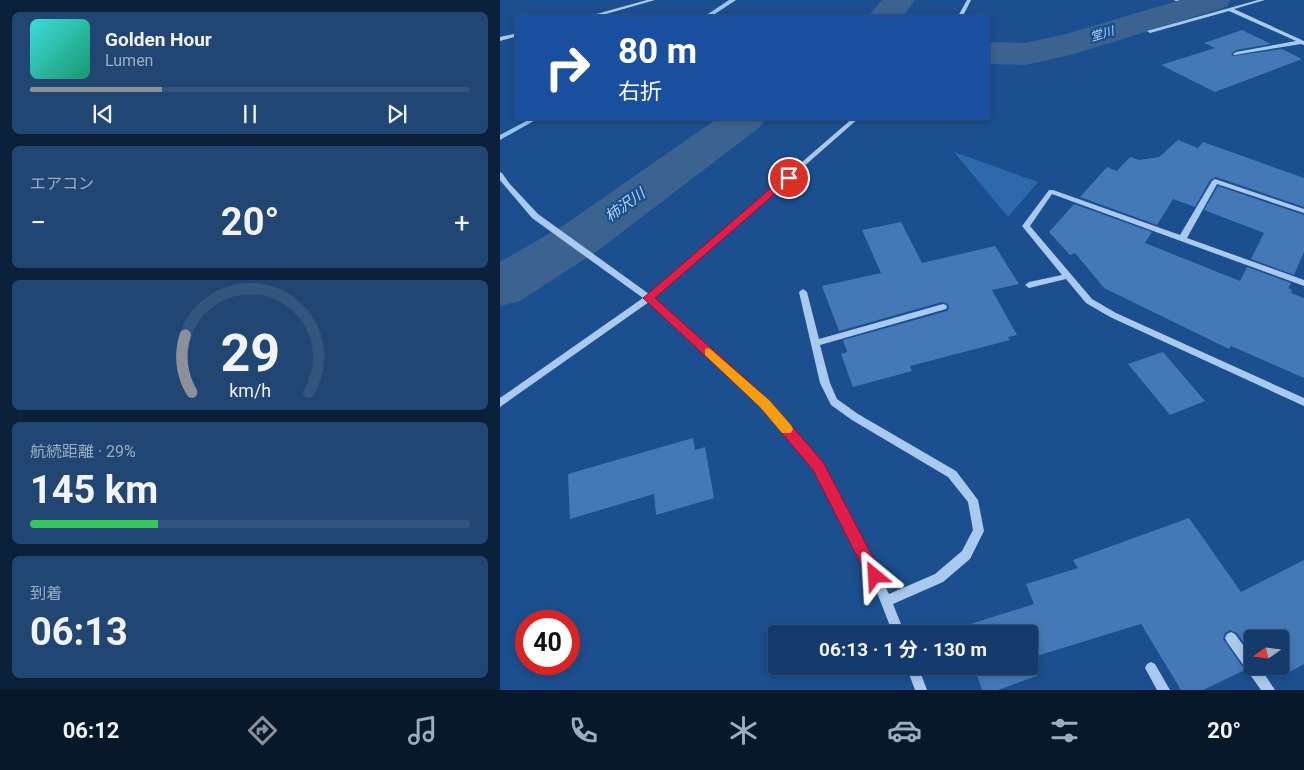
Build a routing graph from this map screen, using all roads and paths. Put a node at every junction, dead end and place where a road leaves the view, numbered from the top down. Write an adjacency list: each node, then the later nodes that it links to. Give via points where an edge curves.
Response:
1 (653, 0): 5 (street)
2 (969, 0): 6 (street)
3 (1263, 0): 4 (street)
4 (1229, 9): 7 (street); 10 (street)
5 (596, 15)
6 (961, 15)
7 (1150, 32)
8 (515, 35): 9 (street)
9 (500, 39)
10 (1304, 42): 11 (street)
11 (1236, 54)
12 (854, 120): 21 (street)
13 (500, 174): 14 (street)
14 (503, 186): 21 (street, via 535,216)
15 (1304, 211): 16 (street, via 1215,181)
16 (1182, 239): 17 (street, via 1051,191 1026,226); 18 (street)
17 (1068, 276): 19 (street); 24 (street, via 1089,300 1113,315)
18 (1304, 283)
19 (1029, 286)
20 (804, 292): 23 (street)
21 (649, 298): 25 (street); 26 (street, via 765,404 818,466)
22 (943, 307): 23 (street)
23 (816, 343): 26 (street, via 825,383 834,402 952,474 973,500 979,531 966,555 939,578)
24 (1304, 402)
25 (500, 403)
26 (886, 601): 27 (street)
27 (895, 625)
28 (1231, 638): 33 (street)
29 (1151, 668): 32 (street)
30 (915, 675): 31 (street)
31 (921, 690)
32 (1164, 690)
33 (1269, 690)

